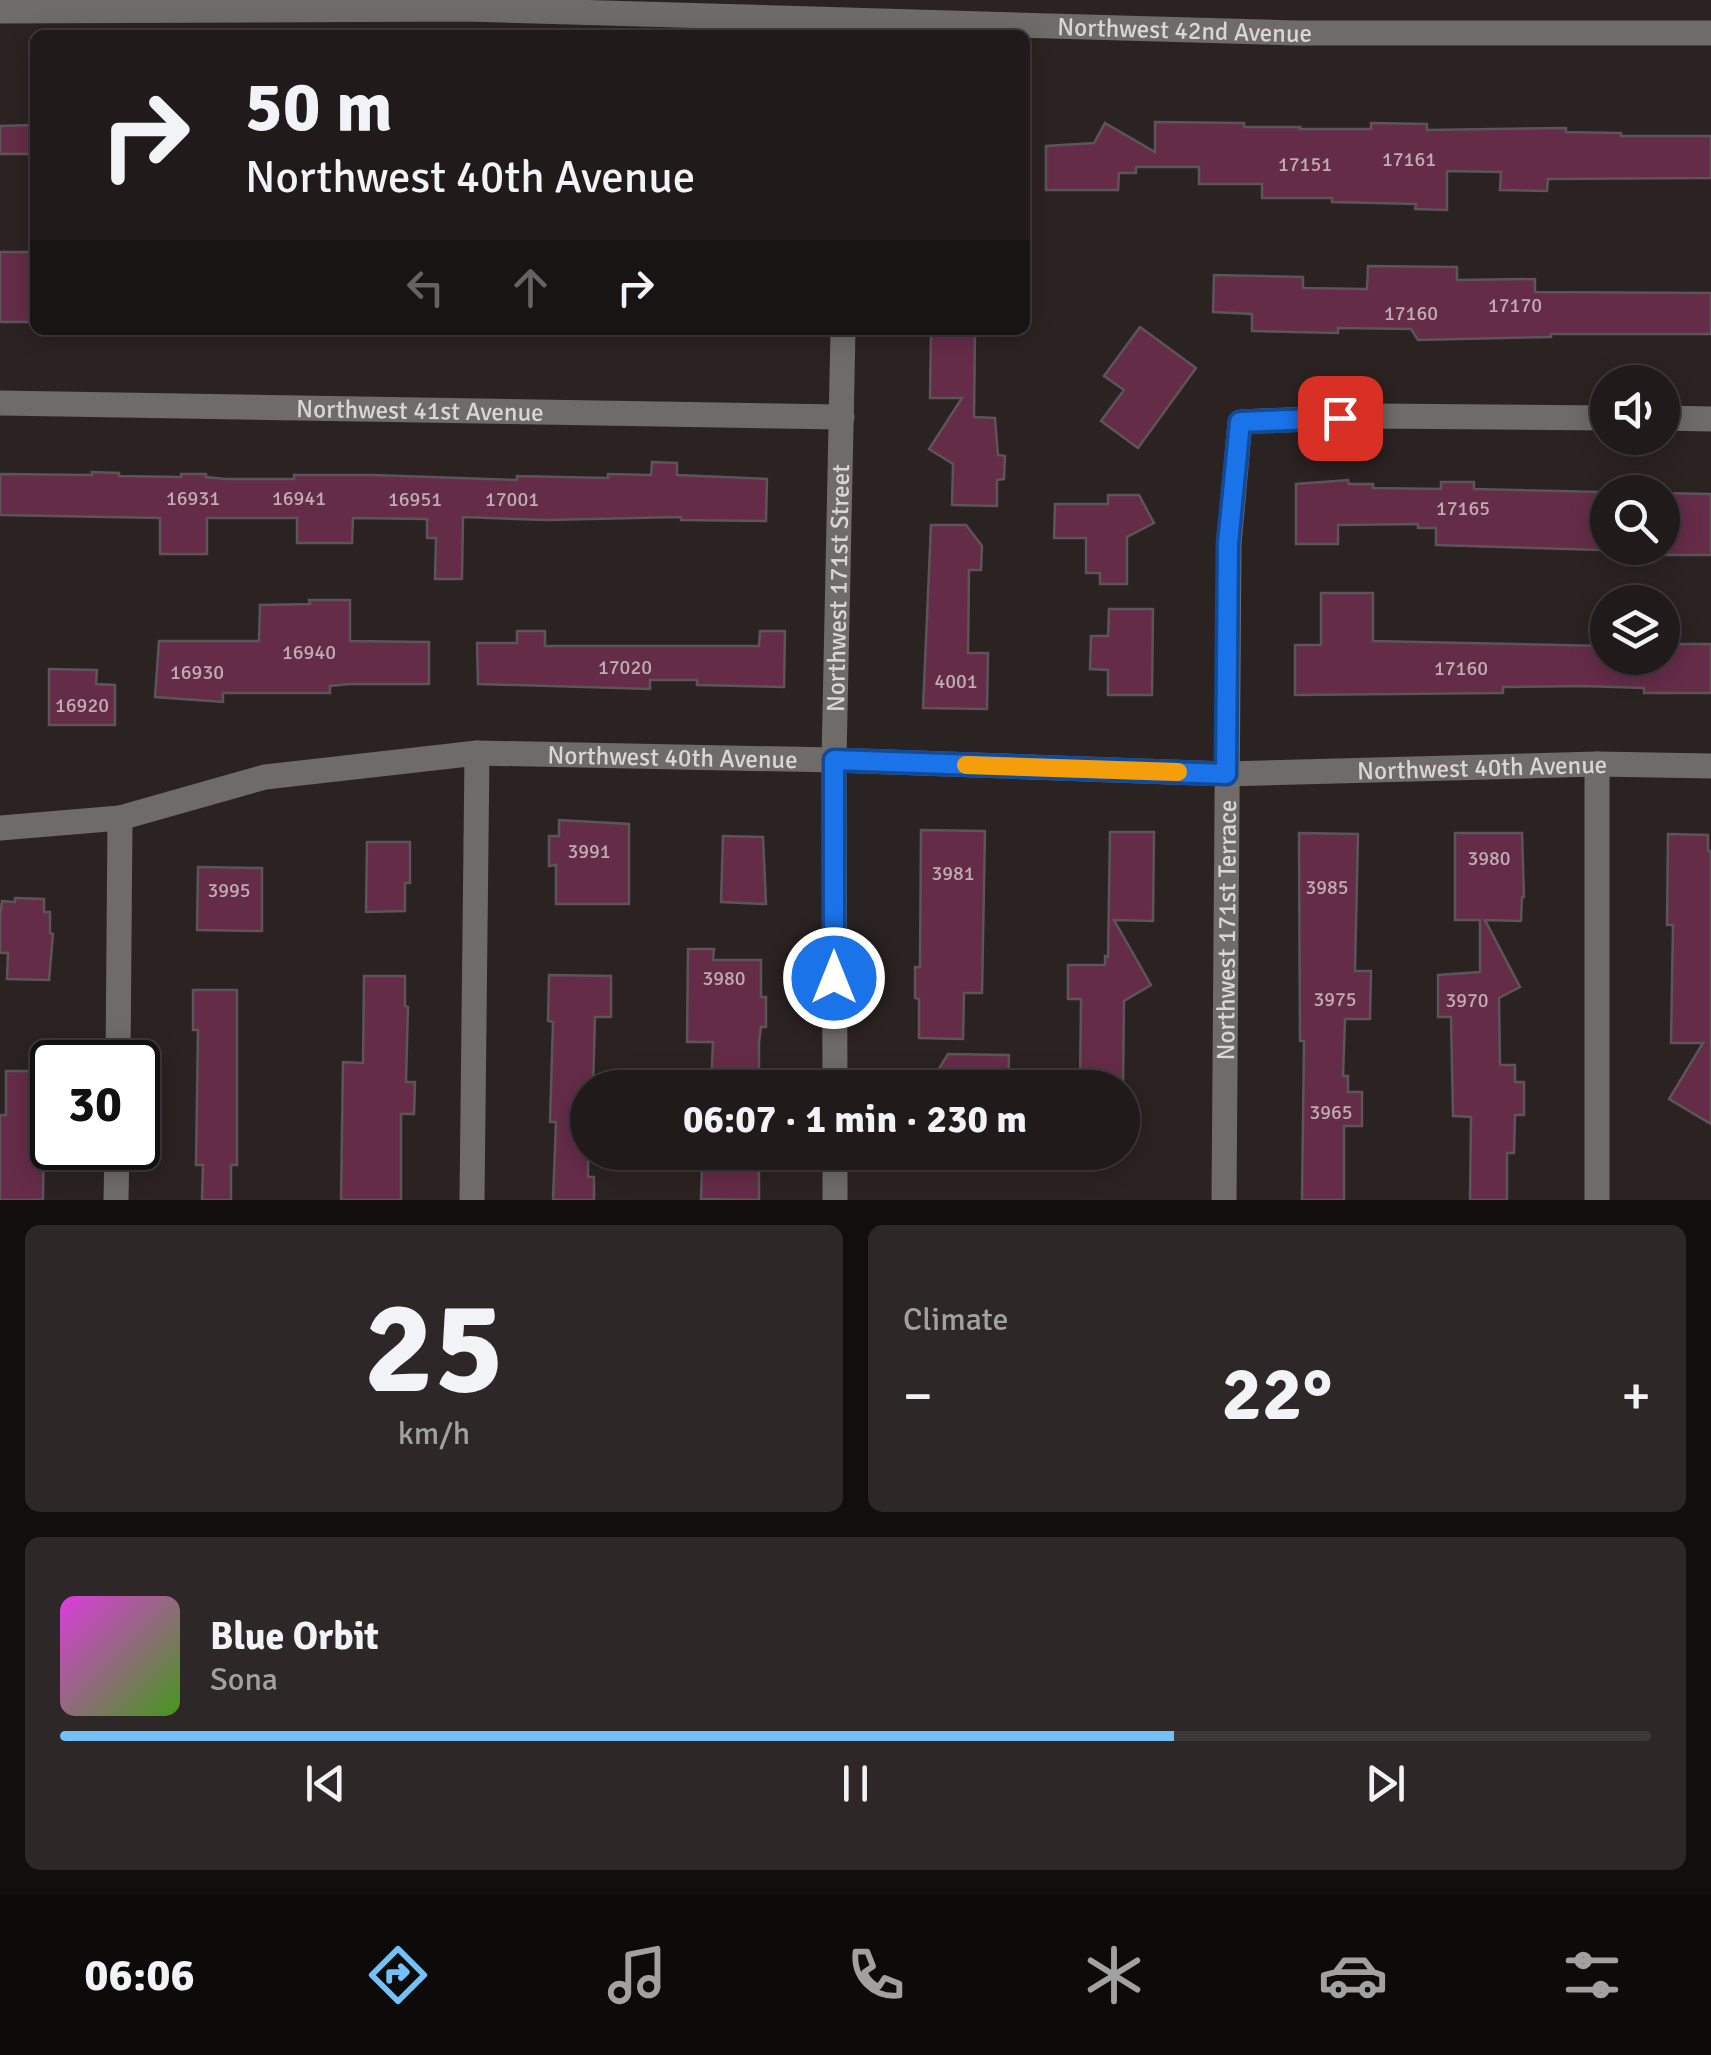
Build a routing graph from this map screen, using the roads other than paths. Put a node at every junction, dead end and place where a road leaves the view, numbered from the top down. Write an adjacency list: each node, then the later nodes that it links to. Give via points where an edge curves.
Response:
1 (466, 4): 2 (street, Northwest 42nd Avenue); 4 (street, Northwest 42nd Avenue)
2 (104, 6): 3 (street, Northwest 42nd Avenue)
3 (0, 11)
4 (846, 18): 5 (street, Northwest 42nd Avenue, via 1297,33)
5 (1711, 33)
6 (843, 335): 8 (street, Northwest 171st Street)
7 (0, 403): 8 (street, Northwest 41st Avenue)
8 (842, 417): 13 (street, Northwest 171st Street)
9 (1590, 418): 16 (street, Northwest 171st Terrace, via 1240,422 1228,544)
10 (1680, 418): 11 (street)
11 (1711, 419)
12 (477, 753): 13 (street, Northwest 40th Avenue); 17 (street, Northwest 40th Avenue, via 266,777); 24 (street)
13 (834, 760): 16 (street, Northwest 40th Avenue); 20 (street, Northwest 171st Street)
14 (1597, 764): 15 (street, Northwest 40th Avenue); 16 (street, Northwest 40th Avenue); 27 (street)
15 (1711, 766)
16 (1226, 774): 26 (street, Northwest 171st Terrace)
17 (120, 818): 18 (street, Northwest 40th Avenue); 19 (street)
18 (0, 828)
19 (118, 1040)
20 (835, 1070)
21 (117, 1170): 23 (street)
22 (835, 1170): 25 (street)
23 (116, 1200)
24 (472, 1200)
25 (835, 1200)
26 (1224, 1200)
27 (1597, 1200)

